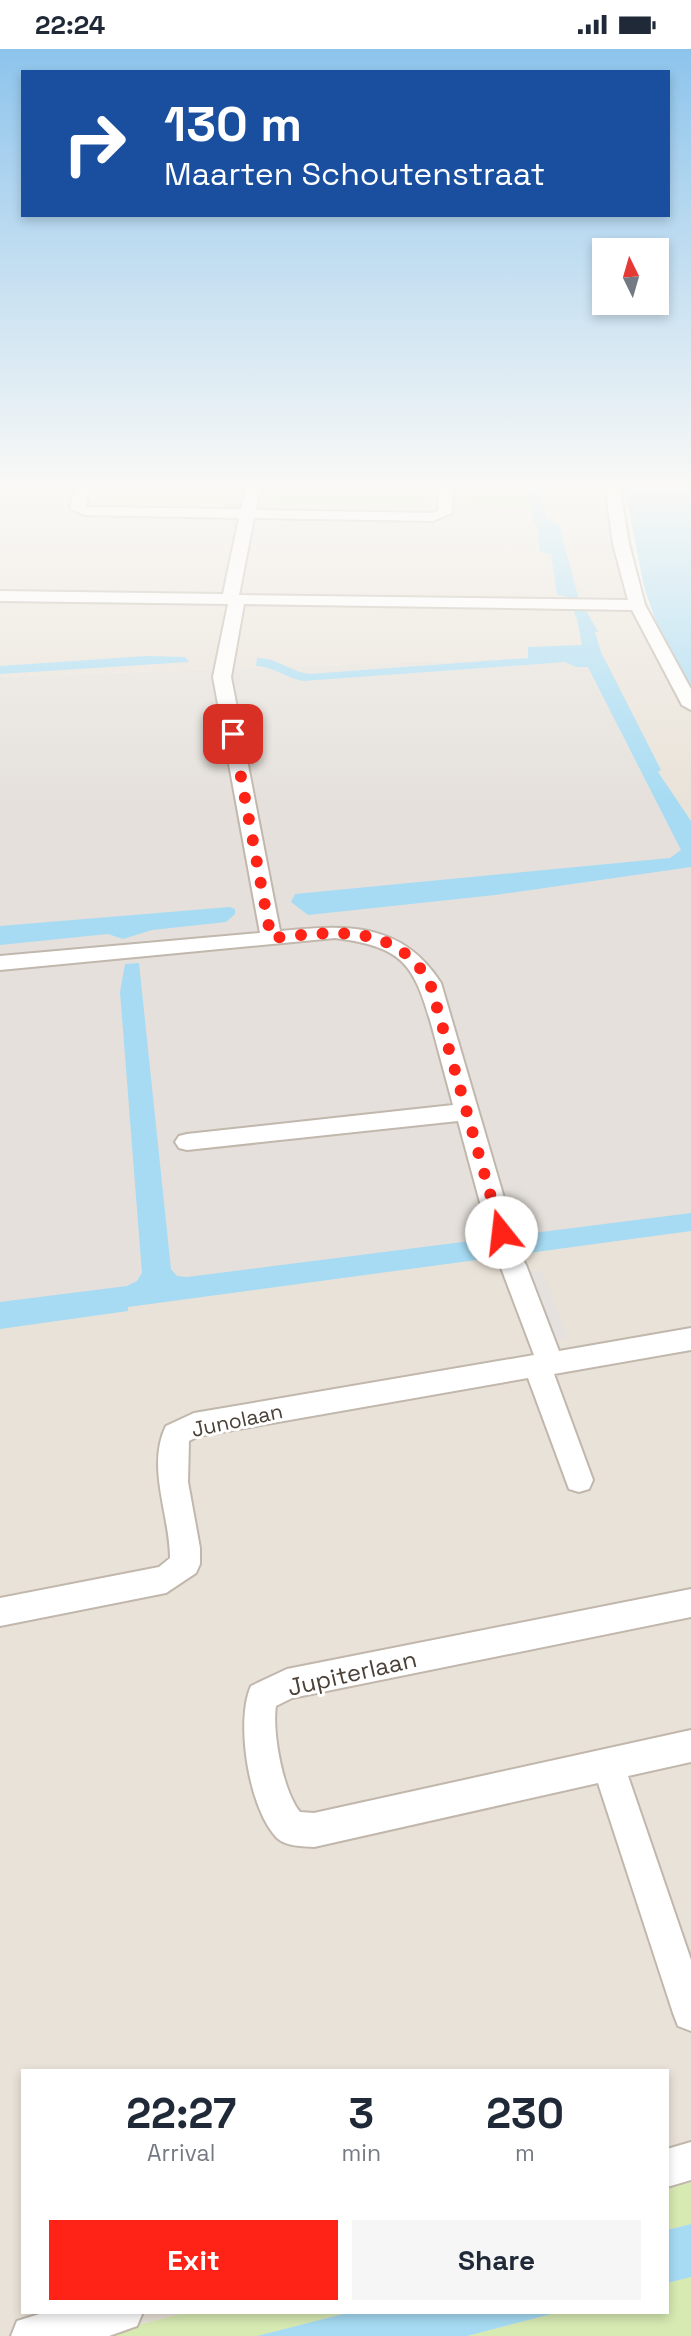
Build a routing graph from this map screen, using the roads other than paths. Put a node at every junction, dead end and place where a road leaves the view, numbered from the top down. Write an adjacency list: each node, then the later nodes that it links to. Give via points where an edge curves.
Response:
1 (234, 591): 4 (street)
2 (633, 591): 5 (street)
3 (0, 596): 4 (street)
4 (233, 598): 5 (street); 7 (street, via 222,677)
5 (637, 605): 6 (street)
6 (691, 705)
7 (271, 938): 8 (street); 9 (street, via 335,932 359,935 383,940 413,958 430,983)
8 (0, 963)
9 (467, 1112): 10 (street); 11 (street)
10 (187, 1142)
11 (501, 1232)
12 (513, 1265): 14 (street)
13 (691, 1339): 14 (street, Junolaan)
14 (544, 1365): 15 (street); 17 (street, Junolaan, via 194,1425 176,1434 171,1450 187,1544 186,1564 166,1579)
15 (579, 1480)
16 (691, 1603): 19 (street, Jupiterlaan, via 298,1682 262,1697 258,1721 275,1808 291,1828 314,1830)
17 (0, 1612)
18 (691, 1746): 19 (street, Jupiterlaan)
19 (607, 1764): 20 (street)
20 (691, 2013)
21 (691, 2161): 22 (street)
22 (669, 2167)
23 (115, 2314): 24 (street)
24 (32, 2336)

